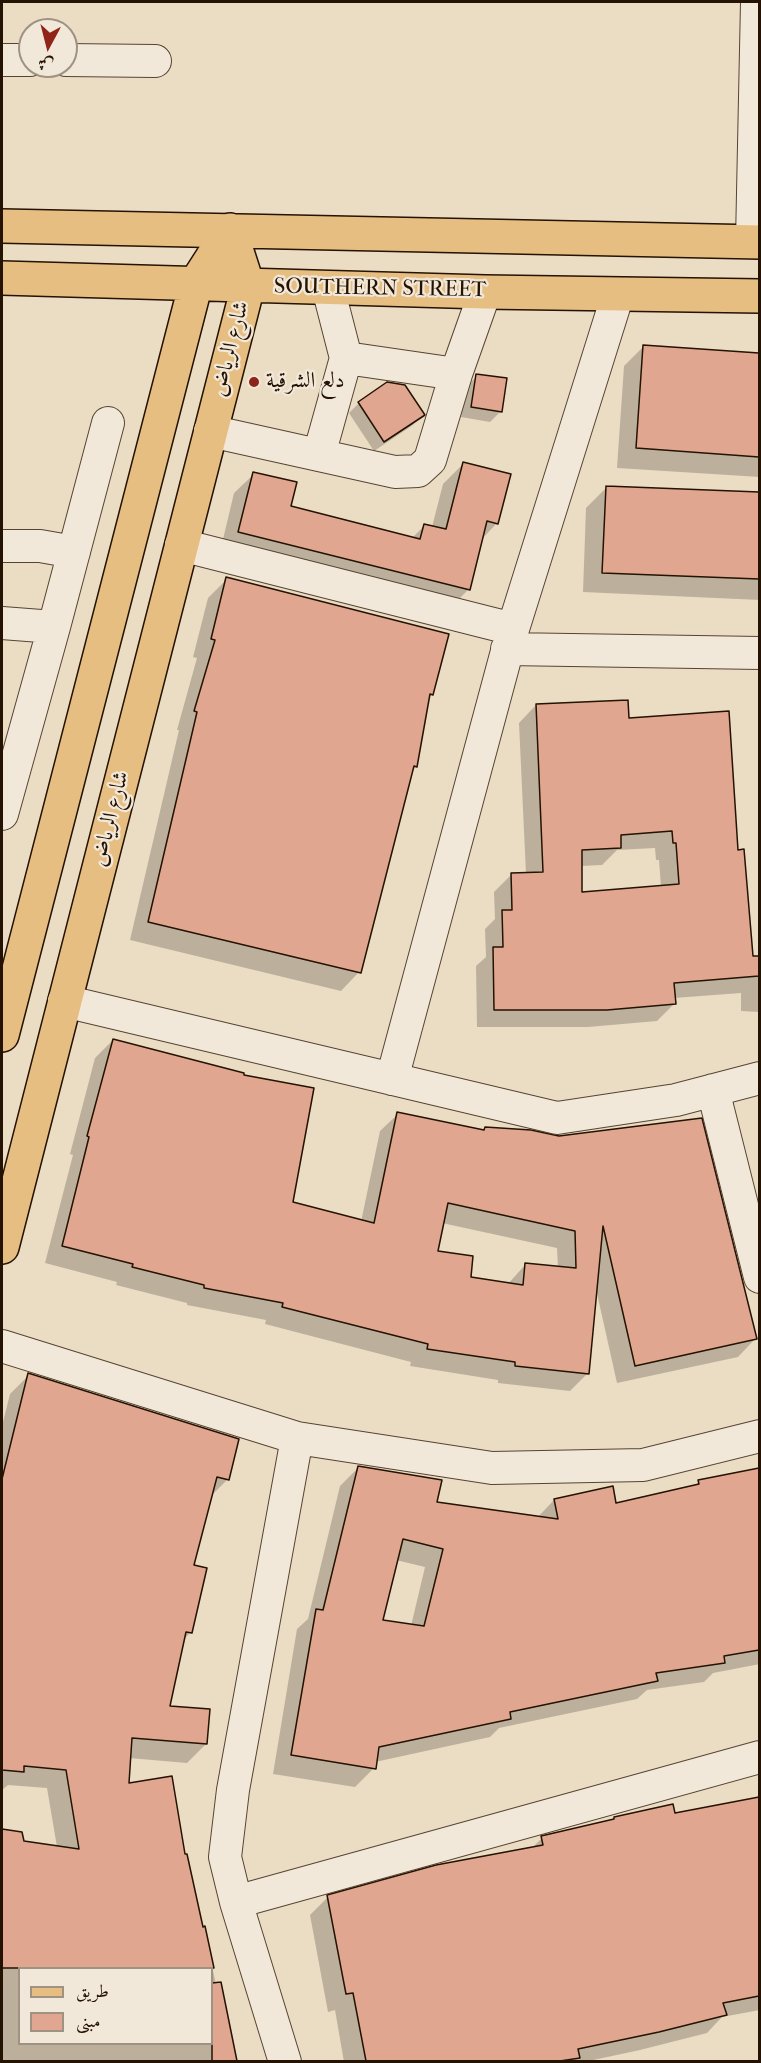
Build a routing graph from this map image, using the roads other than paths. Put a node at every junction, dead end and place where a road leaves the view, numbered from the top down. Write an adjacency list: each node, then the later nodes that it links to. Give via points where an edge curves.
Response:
1 (757, 2): 8 (street)
2 (2, 60): 3 (street)
3 (18, 60)
4 (78, 60): 5 (street)
5 (155, 62)
6 (2, 226): 7 (main road)
7 (230, 230): 8 (main road); 10 (main road); 11 (main road, شارع الرياض)
8 (756, 242)
9 (2, 279): 10 (main road, SOUTHERN STREET)
10 (196, 282): 11 (main road, SOUTHERN STREET); 30 (main road)
11 (248, 286): 12 (main road, SOUTHERN STREET); 19 (main road, شارع الرياض)
12 (328, 288): 13 (main road, SOUTHERN STREET); 16 (street)
13 (485, 292): 14 (main road, SOUTHERN STREET); 17 (street)
14 (618, 294): 15 (main road, SOUTHERN STREET); 26 (street)
15 (759, 296)
16 (346, 358): 17 (street); 20 (street)
17 (456, 374): 20 (street, via 430,460 418,471 395,472)
18 (108, 423): 23 (street)
19 (210, 431): 20 (street); 22 (main road, شارع الرياض)
20 (319, 454)
21 (2, 546): 23 (street, via 40,546)
22 (181, 546): 26 (street); 29 (main road, شارع الرياض)
23 (74, 552): 25 (street)
24 (2, 623): 25 (street)
25 (54, 627): 28 (street)
26 (510, 639): 27 (street); 32 (street)
27 (759, 653)
28 (2, 814)
29 (64, 1001): 32 (street); 34 (main road, شارع الرياض)
30 (2, 1035)
31 (759, 1078): 33 (street)
32 (392, 1079): 33 (street, via 557,1118 676,1100)
33 (713, 1090): 35 (street)
34 (2, 1247)
35 (759, 1276)
36 (2, 1346): 38 (street)
37 (759, 1436): 38 (street, via 643,1465 492,1468)
38 (297, 1438): 40 (street, via 233,1790 225,1857)
39 (759, 1757): 40 (street)
40 (236, 1902): 41 (street)
41 (285, 2061)

